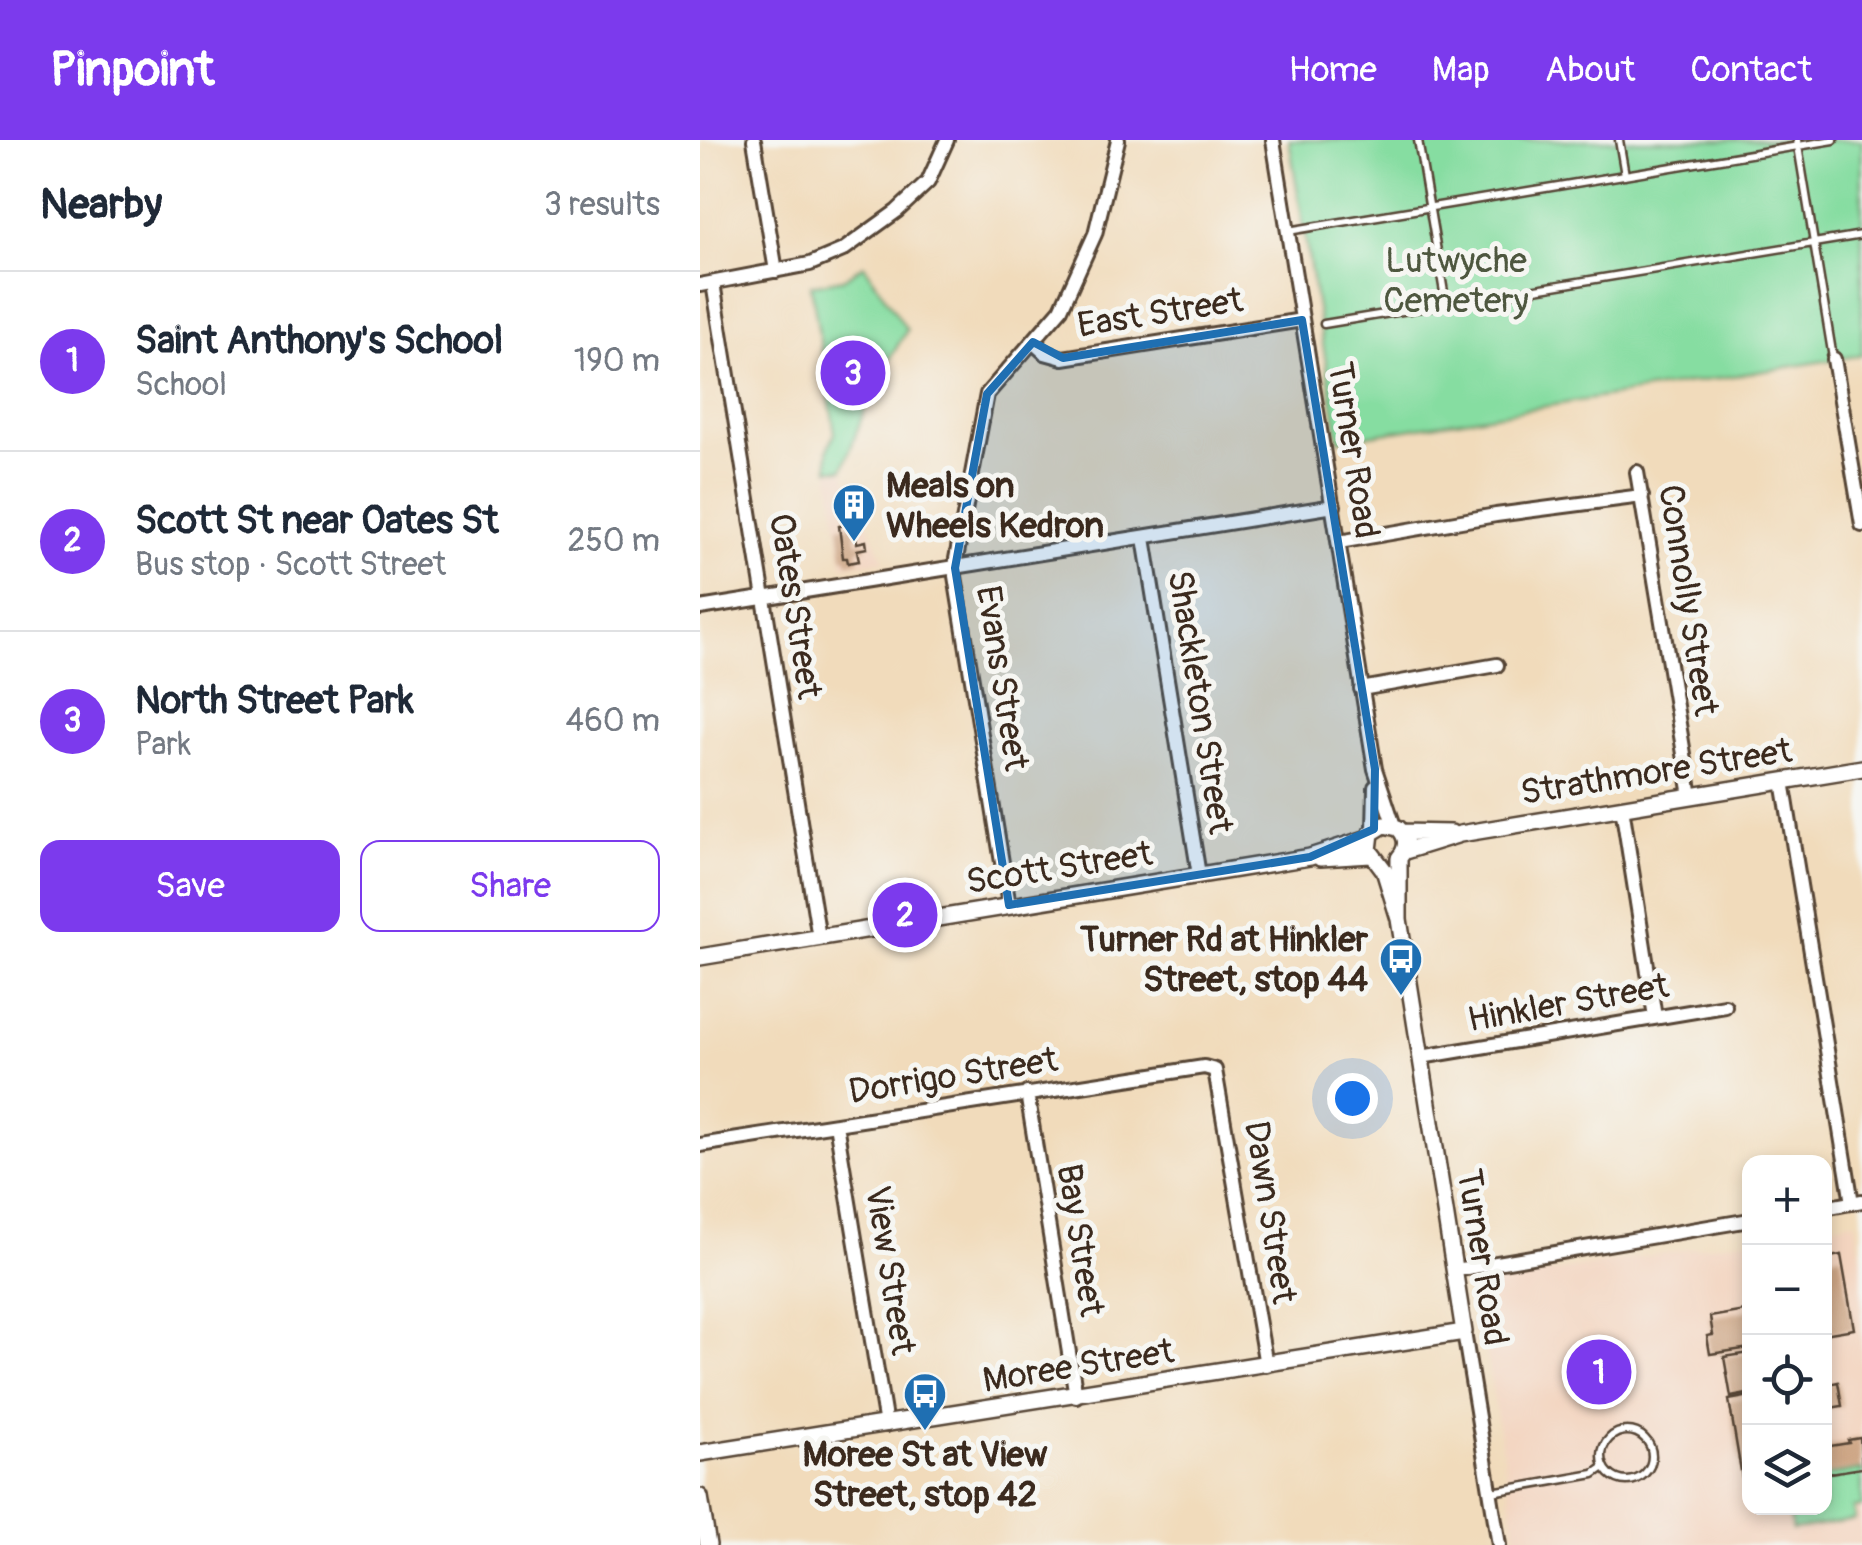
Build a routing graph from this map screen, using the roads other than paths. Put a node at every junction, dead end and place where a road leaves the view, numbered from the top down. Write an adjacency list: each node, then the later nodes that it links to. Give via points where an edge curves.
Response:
1 (754, 140): 14 (street)
2 (947, 140): 14 (street, via 933,176 897,211 834,256)
3 (1118, 140): 19 (street, Evans Street, via 1095,234 1061,309)
4 (1274, 140): 11 (street, Turner Road)
5 (1418, 140): 10 (lane)
6 (1619, 140): 9 (lane)
7 (1834, 140): 8 (lane)
8 (1798, 143): 9 (lane); 13 (lane)
9 (1625, 175): 10 (lane)
10 (1430, 208): 11 (lane); 16 (lane)
11 (1288, 231): 17 (street, Turner Road)
12 (1862, 235): 13 (lane)
13 (1814, 243): 16 (lane); 20 (lane)
14 (776, 271): 15 (street)
15 (707, 284): 29 (street, Oates Street)
16 (1446, 304): 18 (lane)
17 (1302, 320): 19 (street, East Street, via 1063,358); 24 (street, Turner Road)
18 (1324, 324)
19 (1032, 342): 28 (street, Evans Street, via 987,394)
20 (1834, 360): 21 (street)
21 (1856, 455): 25 (street)
22 (1637, 472): 23 (street, Connolly Street)
23 (1642, 496): 27 (street); 36 (street, Connolly Street)
24 (1334, 506): 26 (street); 27 (street, Turner Road)
25 (1862, 525)
26 (1144, 538): 28 (street); 42 (street, Shackleton Street)
27 (1340, 542): 32 (street, Turner Road)
28 (955, 568): 29 (street); 43 (street, Evans Street)
29 (764, 598): 30 (street); 45 (street, Oates Street)
30 (700, 608)
31 (1497, 666): 32 (street)
32 (1362, 689): 34 (street, Turner Road)
33 (1862, 768): 35 (street, Strathmore Street)
34 (1375, 770): 38 (street, Turner Road); 40 (street, Turner Road)
35 (1783, 781): 36 (street, Strathmore Street); 54 (street)
36 (1691, 796): 37 (street, Strathmore Street)
37 (1622, 808): 39 (street, Strathmore Street); 48 (street)
38 (1398, 829): 39 (street, Strathmore Street); 40 (street, via 1384,824); 41 (street, Turner Road)
39 (1460, 834): 41 (street, Strathmore Street)
40 (1373, 846): 41 (street, via 1390,862); 42 (street, Scott Street); 44 (street, Turner Road)
41 (1402, 854): 44 (street, Turner Road)
42 (1199, 875): 43 (street, Scott Street)
43 (1009, 906): 45 (street, Scott Street)
44 (1400, 918): 49 (street, Turner Road)
45 (819, 938): 46 (street, Scott Street)
46 (700, 958)
47 (1724, 1006): 48 (street, Hinkler Street)
48 (1655, 1017): 49 (street, Hinkler Street)
49 (1421, 1057): 57 (street, Turner Road)
50 (1215, 1070): 51 (street, Dorrigo Street); 59 (street, Dawn Street)
51 (1027, 1093): 52 (street, Dorrigo Street); 60 (street, Bay Street)
52 (836, 1124): 53 (street, Dorrigo Street); 61 (street, View Street)
53 (700, 1146)
54 (1857, 1202): 55 (street)
55 (1832, 1207)
56 (1742, 1221): 57 (street)
57 (1455, 1270): 58 (street, Turner Road)
58 (1464, 1332): 59 (street, Moree Street); 64 (street, Turner Road)
59 (1266, 1366): 60 (street, Moree Street)
60 (1076, 1396): 61 (street, Moree Street)
61 (886, 1425): 62 (street, Moree Street)
62 (700, 1453)
63 (1604, 1467): 63 (lane, via 1602,1450 1612,1435 1628,1430 1650,1444 1652,1460 1638,1478 1615,1478); 64 (lane)
64 (1491, 1492): 66 (street, Turner Road)
65 (700, 1497): 67 (street)
66 (1495, 1544)
67 (708, 1545)

